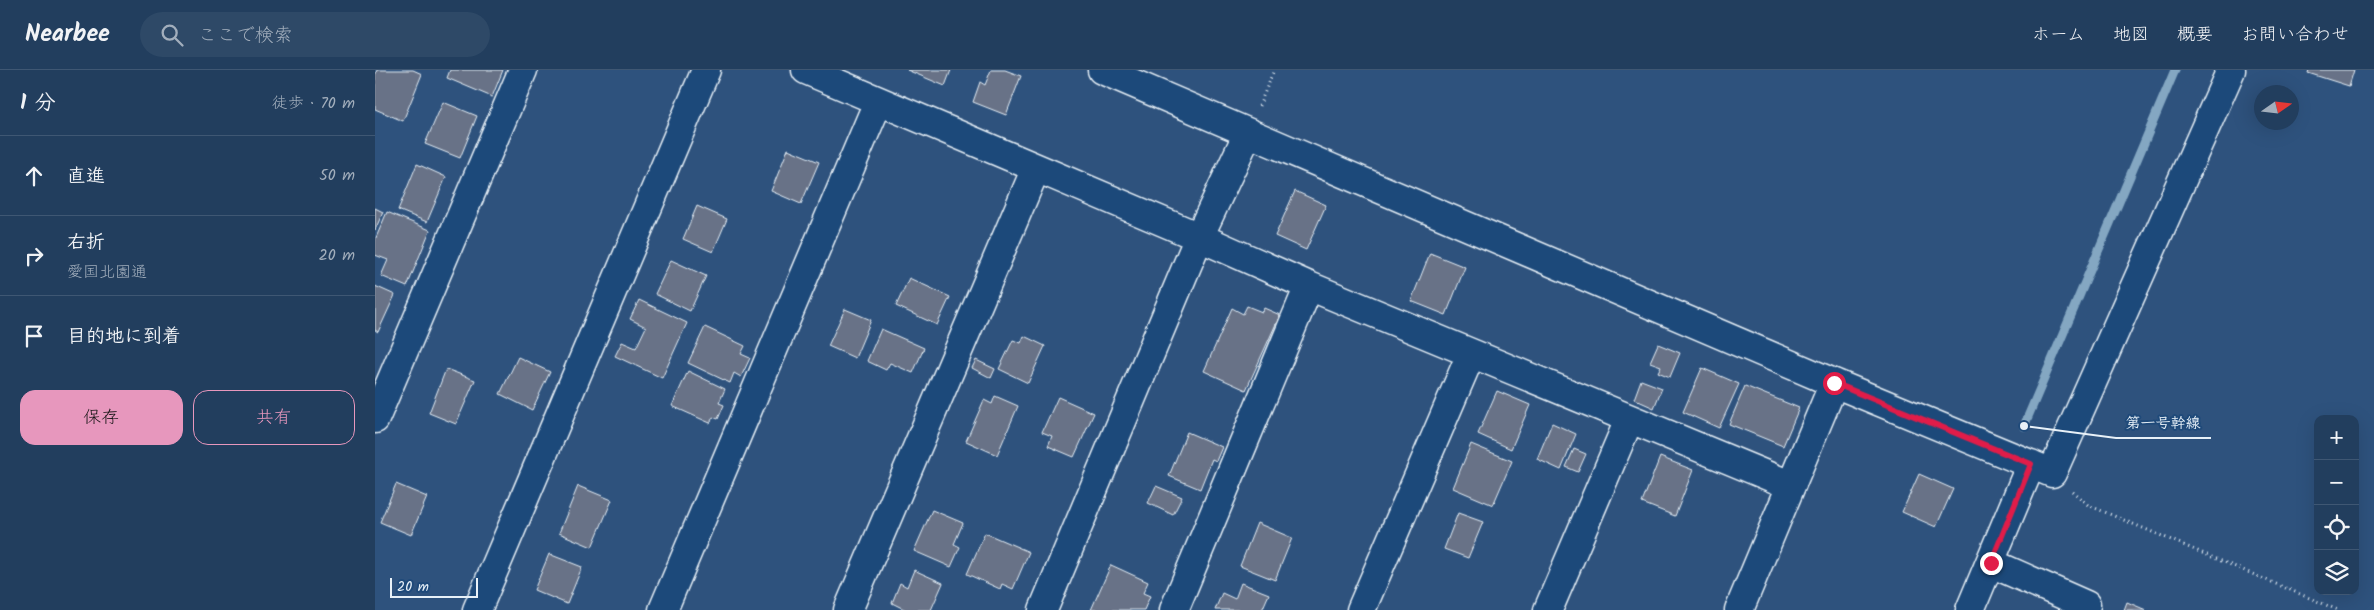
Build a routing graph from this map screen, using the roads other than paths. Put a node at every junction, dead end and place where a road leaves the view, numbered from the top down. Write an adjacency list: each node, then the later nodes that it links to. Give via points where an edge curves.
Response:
1 (523, 70): 13 (street)
2 (706, 70): 18 (street)
3 (806, 70): 6 (street)
4 (1102, 70): 7 (street)
5 (2231, 70): 15 (street)
6 (878, 102): 8 (street); 19 (street)
7 (1248, 133): 9 (street); 12 (street)
8 (1036, 168): 9 (street); 20 (street)
9 (1199, 237): 10 (street); 21 (street)
10 (1309, 286): 11 (street); 22 (street)
11 (1471, 354): 14 (street); 23 (street)
12 (1834, 383): 15 (street); 16 (street)
13 (375, 419)
14 (1629, 420): 16 (street); 24 (street)
15 (2041, 469): 17 (street)
16 (1790, 485): 25 (street)
17 (1991, 563): 26 (street); 27 (street, via 2086,605)
18 (477, 610)
19 (663, 610)
20 (848, 610)
21 (1043, 610)
22 (1174, 610)
23 (1361, 610)
24 (1548, 610)
25 (1739, 610)
26 (1970, 610)
27 (2083, 610)

